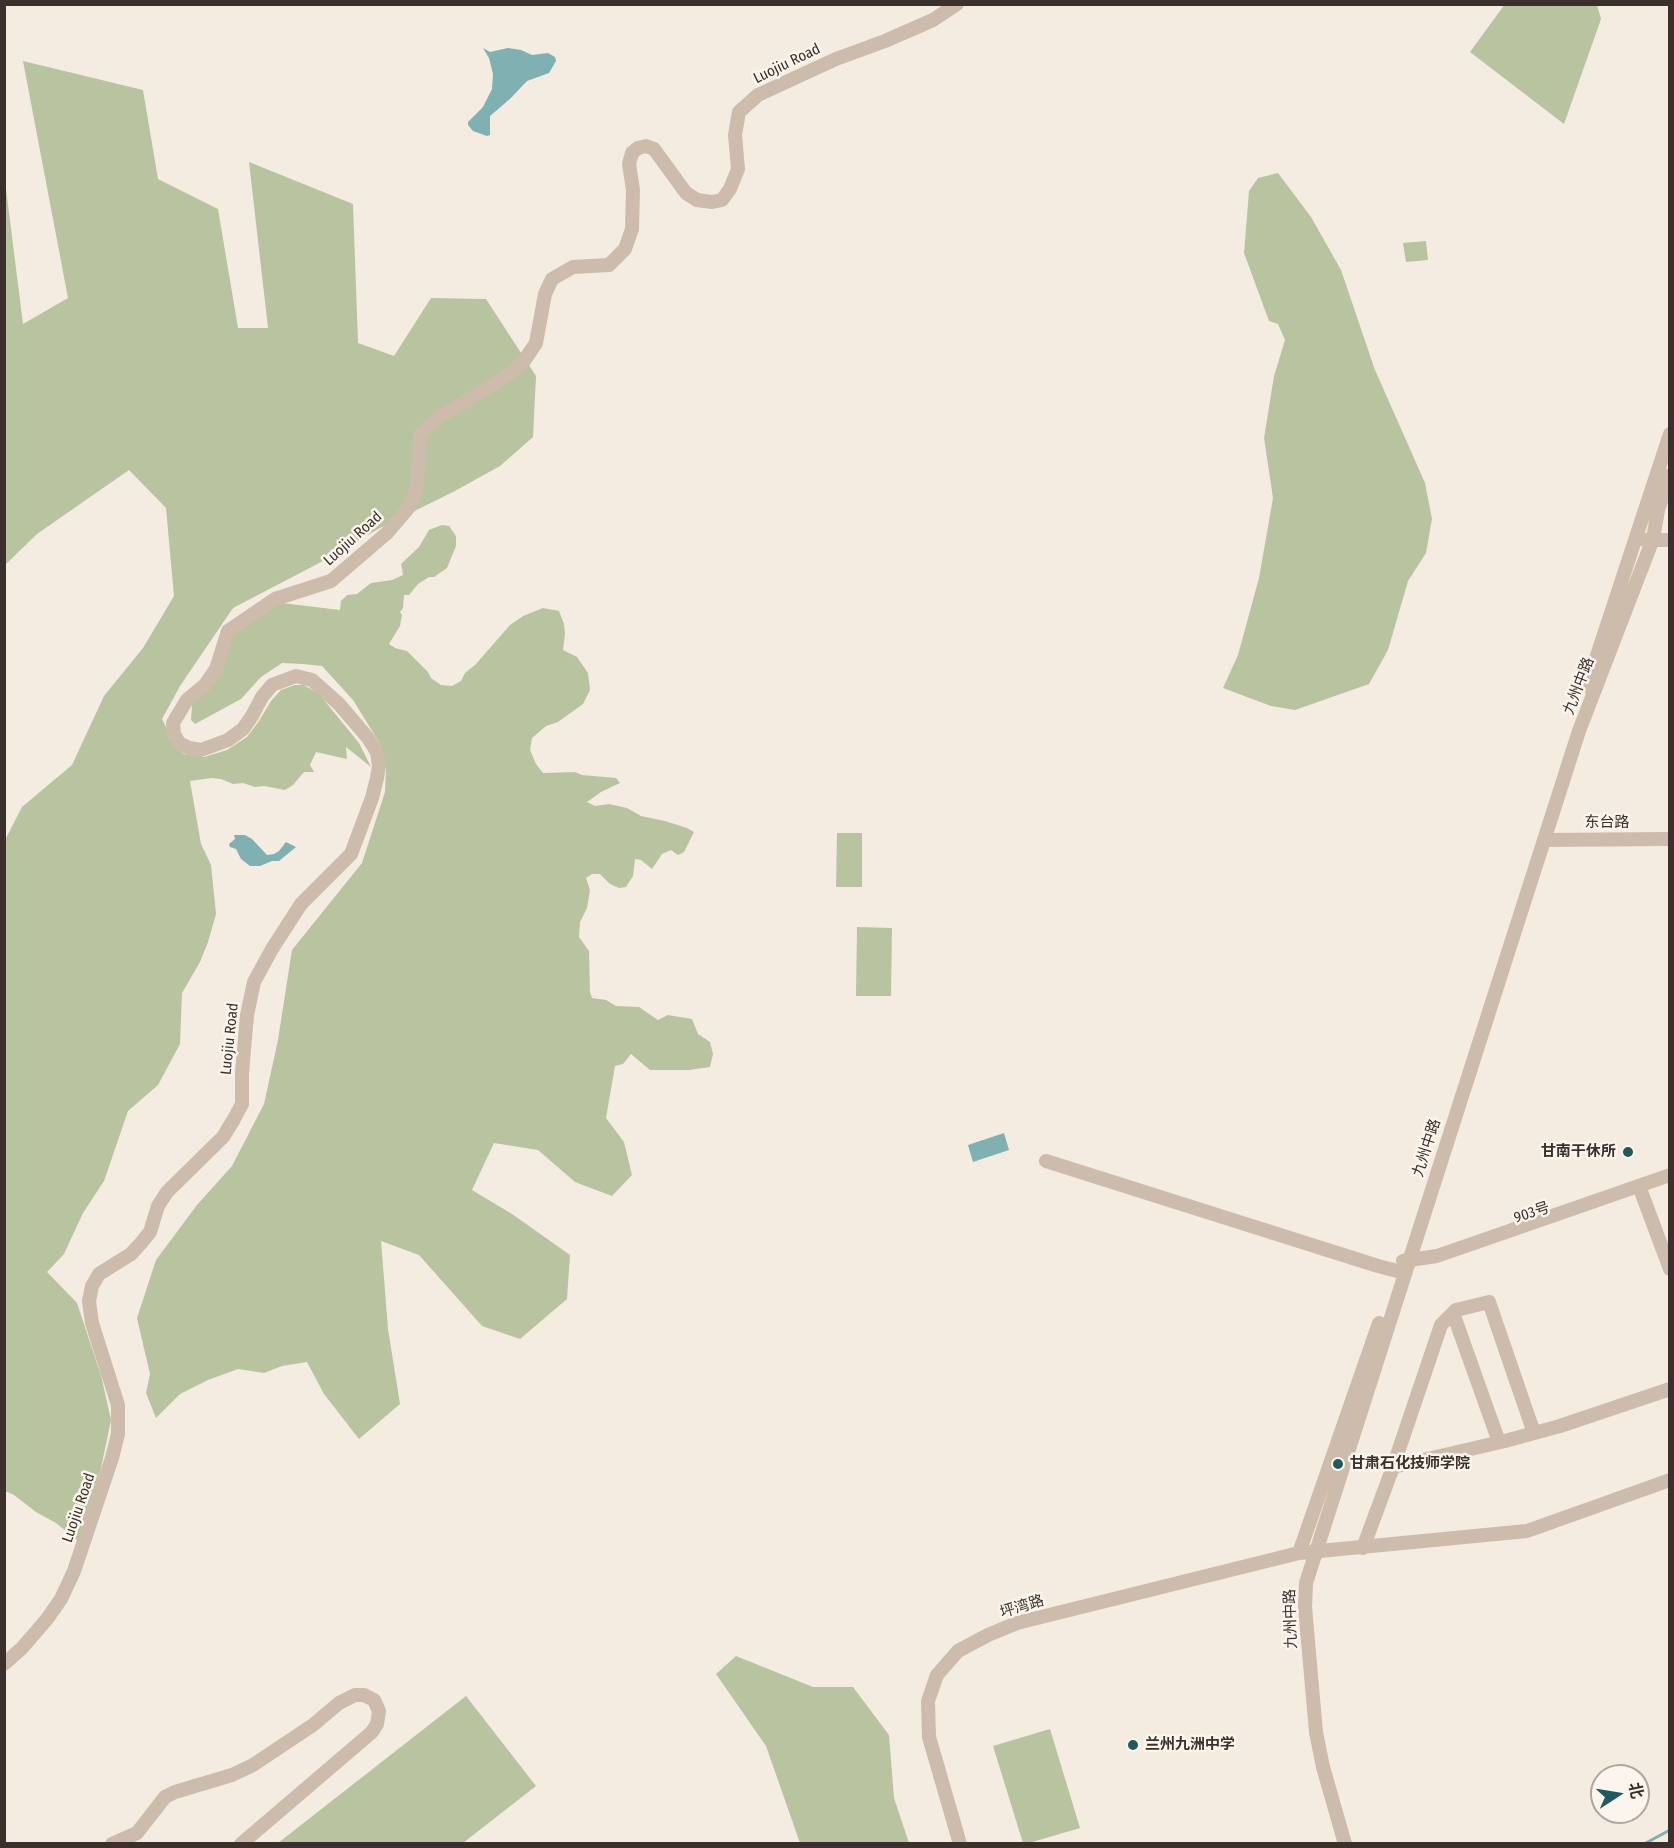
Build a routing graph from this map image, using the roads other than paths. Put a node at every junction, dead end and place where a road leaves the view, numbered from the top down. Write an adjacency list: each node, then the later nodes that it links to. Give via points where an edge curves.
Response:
1 (957, 4): 25 (street, Luojiu Road, via 933,20 758,95 739,112 735,135 738,169 722,200 697,200 687,193 654,149 646,146 632,153 632,229 625,249 609,265 573,267 552,279 545,294 536,343 522,364 435,420 420,434 417,487 410,506 387,533 331,581 275,599 228,631 216,669 178,712 173,723 179,743 201,750 228,740 243,729 272,685 296,676 312,680 368,738 377,752 377,778 351,854 302,904 254,982 247,1015 242,1104 234,1119 223,1137 167,1192 150,1232 141,1243 99,1274 92,1286 92,1323 117,1406 118,1434 99,1501 61,1599)
2 (1670, 434): 6 (street)
3 (1670, 475): 5 (street, 九州中路)
4 (1670, 532): 5 (street)
5 (1654, 535): 6 (street); 7 (street); 9 (street, 九州中路, via 1579,731)
6 (1636, 537): 14 (street, via 1457,1080)
7 (1670, 540)
8 (1670, 839): 9 (street, 东台路)
9 (1544, 840): 14 (street, 九州中路)
10 (1046, 1161): 14 (street, via 1355,1259)
11 (1670, 1175): 14 (street)
12 (1670, 1184): 13 (street, 903号)
13 (1642, 1194): 14 (street, 903号); 15 (street)
14 (1403, 1266): 23 (street, 九州中路); 24 (street)
15 (1670, 1269)
16 (1453, 1313): 18 (street, via 1489,1302); 19 (street); 20 (street, via 1441,1325)
17 (1670, 1389): 18 (street)
18 (1534, 1433): 19 (street)
19 (1499, 1442): 20 (street)
20 (1393, 1467): 22 (street)
21 (1670, 1480): 22 (street, 坪湾路, via 1527,1531)
22 (1363, 1548): 23 (street, 坪湾路)
23 (1316, 1551): 24 (street, 坪湾路); 29 (street, 九州中路, via 1304,1593 1316,1732)
24 (1299, 1553): 28 (street, 坪湾路, via 1017,1623 958,1651 937,1675 928,1701 929,1737)
25 (4, 1664)
26 (112, 1844): 27 (street, via 137,1833 165,1797 253,1765 355,1695 374,1700 379,1711 372,1732)
27 (241, 1844)
28 (960, 1844)
29 (1345, 1844)

